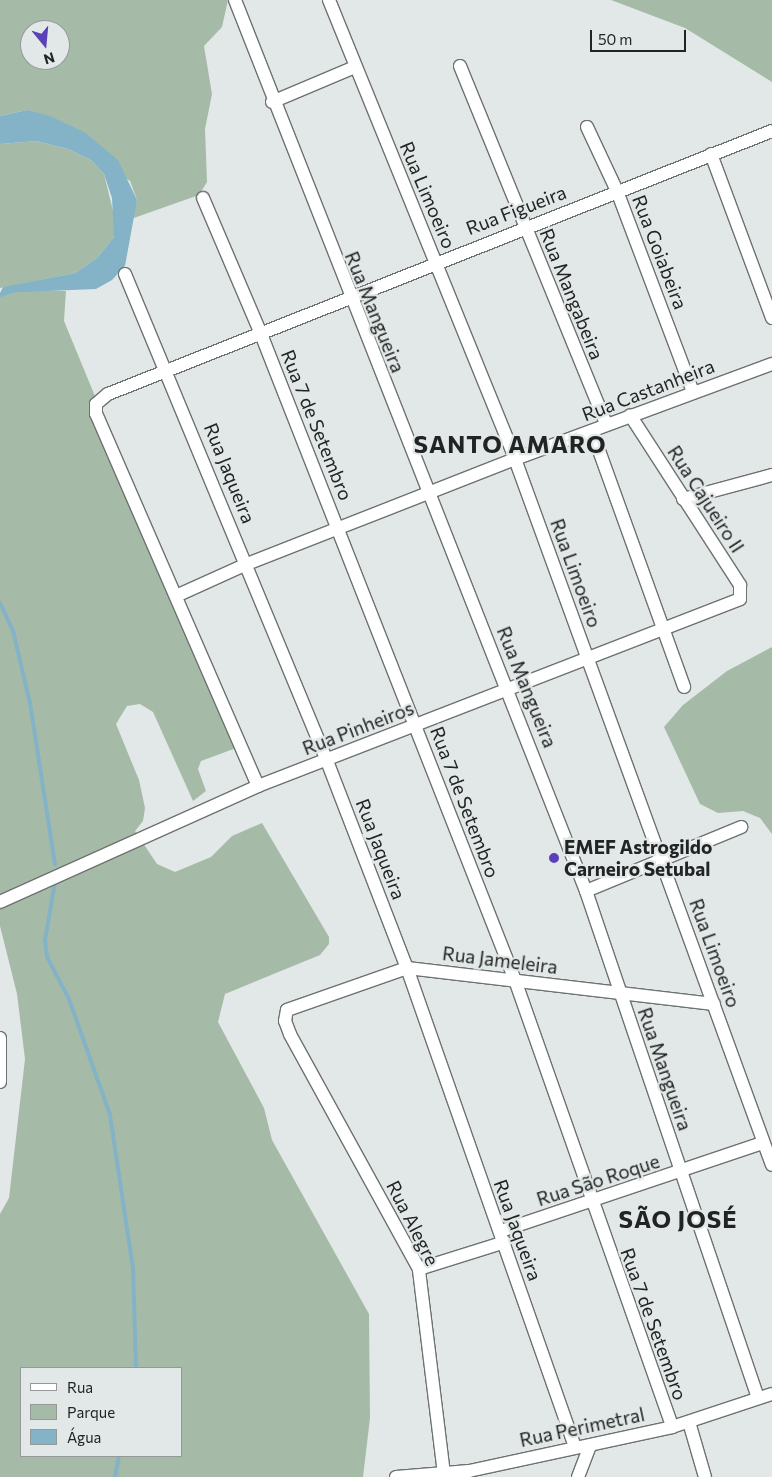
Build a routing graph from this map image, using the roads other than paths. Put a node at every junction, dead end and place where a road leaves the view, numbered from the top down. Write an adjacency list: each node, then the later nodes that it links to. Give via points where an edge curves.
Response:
1 (235, 0): 5 (street, Rua Mangueira)
2 (329, 0): 4 (street, Rua Limoeiro)
3 (460, 66): 11 (street, Rua Mangabeira)
4 (355, 67): 5 (street); 12 (street, Rua Limoeiro)
5 (272, 102): 14 (street, Rua Mangueira)
6 (587, 127): 9 (street, Rua Goiabeira)
7 (772, 131): 8 (street, Rua Figueira)
8 (712, 154): 9 (street, Rua Figueira); 15 (street)
9 (617, 191): 11 (street, Rua Figueira); 19 (street, Rua Goiabeira)
10 (203, 198): 16 (street, Rua 7 de Setembro)
11 (524, 227): 12 (street, Rua Figueira); 21 (street, Rua Mangabeira)
12 (436, 262): 14 (street, Rua Figueira); 23 (street, Rua Limoeiro)
13 (125, 274): 18 (street, Rua Jaqueira)
14 (350, 299): 16 (street, Rua Figueira); 25 (street, Rua Mangueira)
15 (772, 318)
16 (261, 334): 18 (street, Rua Figueira); 27 (street, Rua 7 de Setembro)
17 (772, 364): 19 (street, Rua Castanheira)
18 (168, 370): 28 (street, Rua Jaqueira); 29 (street, Rua Figueira, via 108,394 96,404 96,414)
19 (693, 392): 20 (street, Rua Castanheira)
20 (630, 416): 21 (street, Rua Castanheira); 26 (street, Rua Cajueiro II)
21 (606, 424): 22 (street, Rua Castanheira)
22 (592, 431): 23 (street, Rua Castanheira); 31 (street)
23 (515, 459): 25 (street, Rua Castanheira); 32 (street, Rua Limoeiro)
24 (772, 475): 26 (street)
25 (427, 494): 27 (street, Rua Castanheira); 34 (street, Rua Mangueira)
26 (682, 500): 30 (street, Rua Cajueiro II, via 740,585 742,596)
27 (338, 529): 28 (street, Rua Castanheira); 35 (street, Rua 7 de Setembro)
28 (247, 564): 29 (street, Rua Castanheira); 36 (street, Rua Jaqueira)
29 (176, 596): 37 (street)
30 (735, 602): 31 (street, Rua Pinheiros)
31 (663, 632): 32 (street, Rua Pinheiros); 33 (street)
32 (587, 661): 34 (street, Rua Pinheiros); 39 (street, Rua Limoeiro)
33 (684, 687)
34 (509, 691): 35 (street, Rua Pinheiros); 40 (street, Rua Mangueira)
35 (415, 726): 36 (street, Rua Pinheiros); 43 (street, Rua 7 de Setembro)
36 (327, 761): 37 (street, Rua Pinheiros); 42 (street, Rua Jaqueira)
37 (258, 786): 41 (street, Rua Pinheiros)
38 (741, 827): 39 (street)
39 (661, 858): 40 (street); 45 (street, Rua Limoeiro)
40 (586, 891): 44 (street, Rua Mangueira)
41 (0, 902)
42 (407, 968): 43 (street, Rua Jameleira); 46 (street, Rua Jameleira); 53 (street, Rua Jaqueira)
43 (515, 980): 44 (street, Rua Jameleira); 52 (street, Rua 7 de Setembro)
44 (621, 995): 45 (street, Rua Jameleira); 51 (street, Rua Mangueira)
45 (714, 1004): 49 (street, Rua Limoeiro)
46 (287, 1010): 54 (street, Rua Alegre, via 285,1021 290,1034)
47 (0, 1038): 48 (street)
48 (0, 1082)
49 (763, 1144): 50 (street, Rua Limoeiro); 51 (street, Rua São Roque)
50 (772, 1163)
51 (681, 1173): 52 (street, Rua São Roque); 56 (street, Rua Mangueira)
52 (590, 1201): 53 (street, Rua São Roque); 58 (street, Rua 7 de Setembro)
53 (503, 1237): 54 (street, Rua São Roque); 60 (street, Rua Jaqueira, via 538,1350)
54 (419, 1269): 61 (street, Rua Alegre)
55 (772, 1394): 56 (street, Rua Perimetral)
56 (758, 1398): 57 (street, Rua Perimetral)
57 (689, 1422): 58 (street, Rua Perimetral); 65 (street)
58 (672, 1427): 59 (street, Rua Perimetral)
59 (590, 1445): 60 (street, Rua Perimetral); 64 (street)
60 (575, 1447): 62 (street, Rua Perimetral)
61 (444, 1474): 62 (street, Rua Perimetral); 63 (street, Rua Perimetral)
62 (469, 1474)
63 (396, 1477)
64 (578, 1477)
65 (705, 1477)

